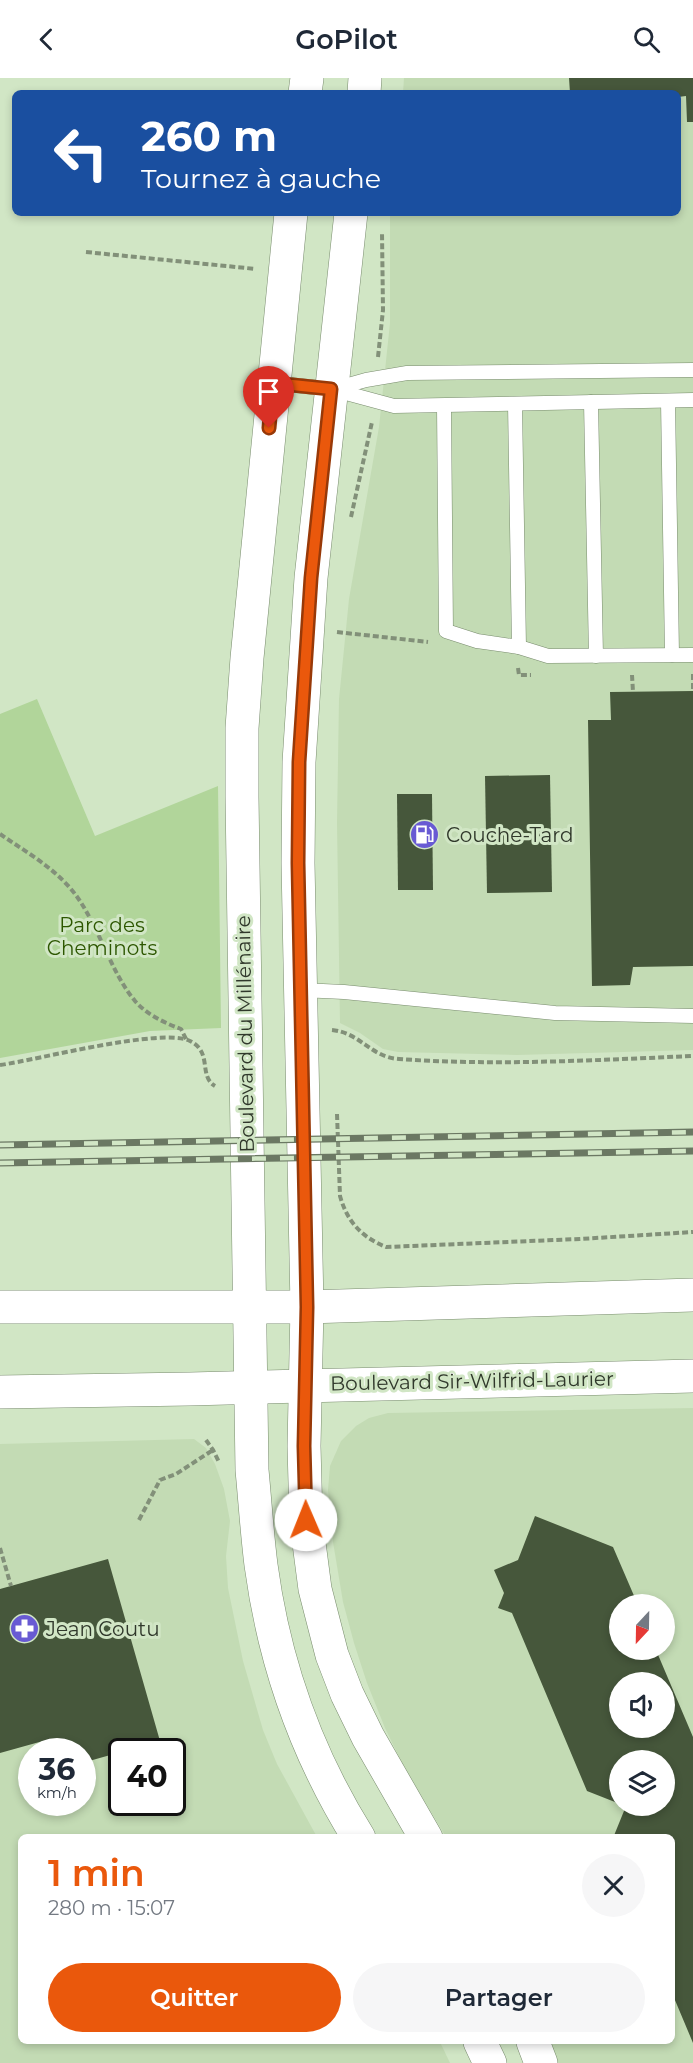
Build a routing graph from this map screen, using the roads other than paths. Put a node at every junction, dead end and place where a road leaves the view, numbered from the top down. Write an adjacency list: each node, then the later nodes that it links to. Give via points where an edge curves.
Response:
1 (291, 216): 4 (street, Boulevard du Millénaire)
2 (351, 216): 5 (street)
3 (693, 369): 5 (lane, via 407,373)
4 (273, 383): 5 (lane); 19 (street, Boulevard du Millénaire, via 242,728)
5 (331, 389): 10 (lane, via 394,406); 15 (street, via 301,711 298,863)
6 (693, 400): 7 (lane)
7 (668, 401): 8 (lane); 12 (lane)
8 (591, 402): 9 (lane); 14 (lane)
9 (515, 404): 10 (lane); 11 (lane)
10 (444, 406): 11 (lane, via 446,630 477,641)
11 (519, 647): 14 (lane, via 548,656)
12 (672, 655): 13 (lane); 14 (lane)
13 (693, 655)
14 (596, 656)
15 (301, 990): 16 (lane, via 555,1013); 20 (street)
16 (693, 1016)
17 (693, 1296): 20 (street)
18 (0, 1307): 19 (street)
19 (248, 1307): 20 (street); 23 (street, Boulevard du Millénaire)
20 (307, 1307): 22 (street)
21 (693, 1376): 22 (street, Boulevard Sir-Wilfrid-Laurier)
22 (306, 1386): 23 (street, Boulevard Sir-Wilfrid-Laurier); 26 (street, via 306,1520 322,1622 347,1694)
23 (250, 1387): 24 (street, Boulevard Sir-Wilfrid-Laurier); 25 (street, Boulevard du Millénaire, via 252,1470 261,1565 277,1646 286,1683 311,1748)
24 (0, 1392)
25 (357, 1834)
26 (424, 1834)
27 (481, 2044): 29 (street)
28 (533, 2044): 30 (street)
29 (490, 2063)
30 (541, 2063)

